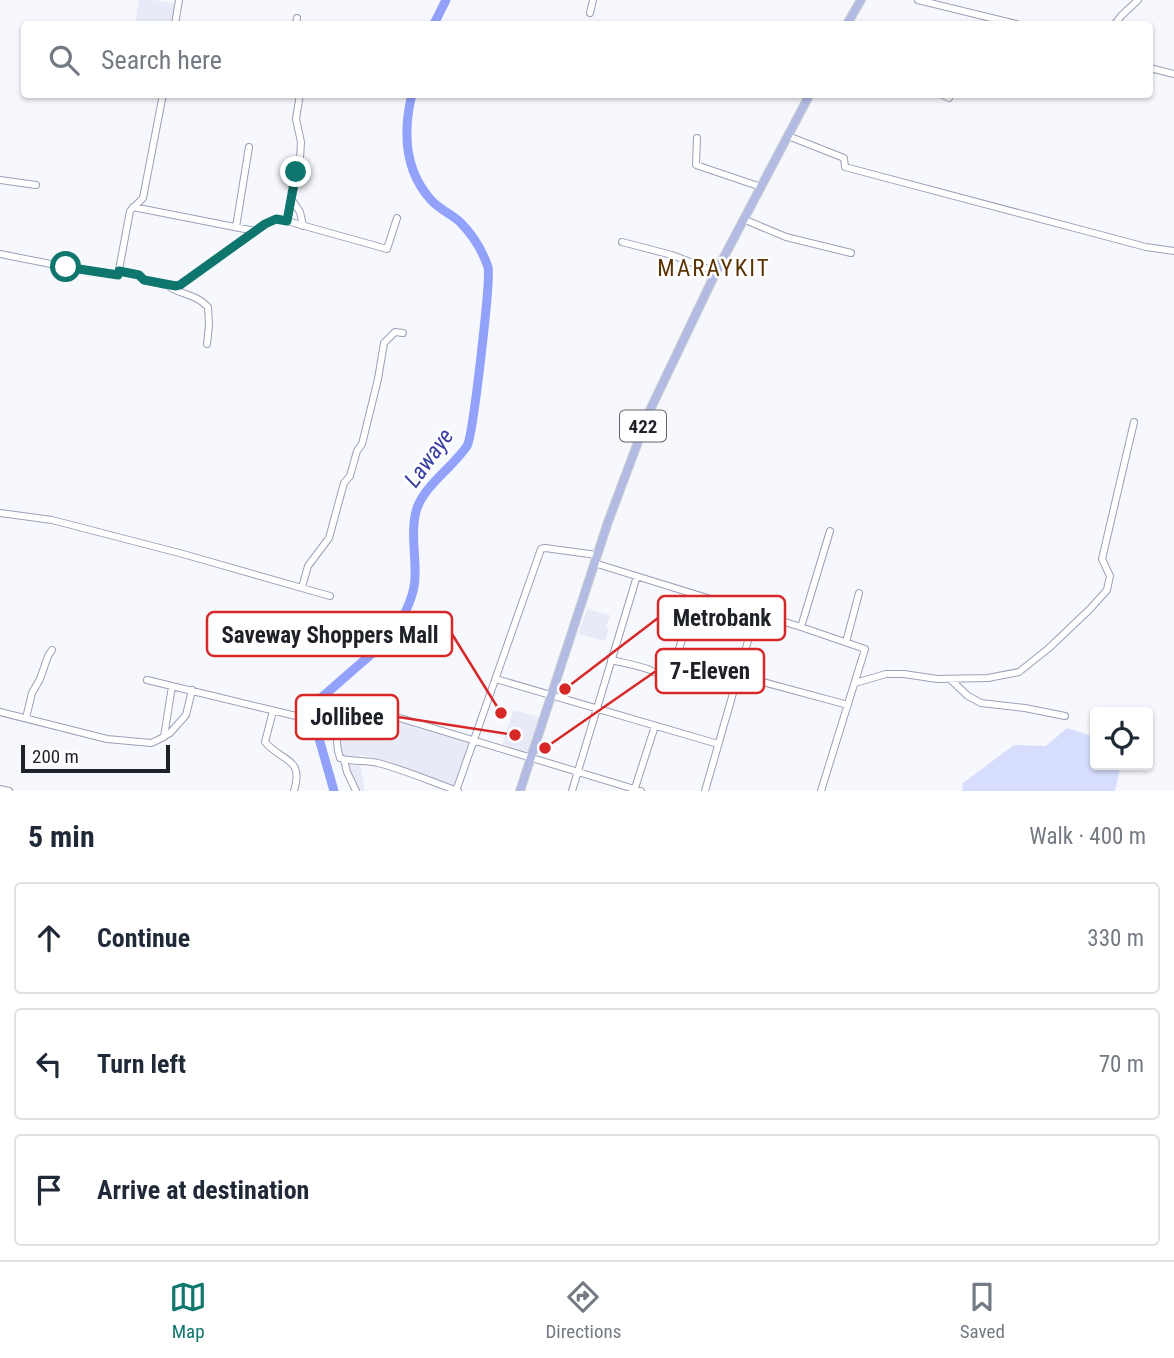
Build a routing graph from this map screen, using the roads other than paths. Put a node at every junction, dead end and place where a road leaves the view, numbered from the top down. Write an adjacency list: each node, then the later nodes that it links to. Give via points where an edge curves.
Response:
1 (179, 0): 7 (street)
2 (593, 0): 6 (street)
3 (860, 0): 8 (main road)
4 (918, 0): 9 (street)
5 (1139, 0): 10 (street)
6 (590, 13)
7 (176, 21)
8 (849, 21)
9 (1004, 21)
10 (1117, 21)
11 (1153, 69): 12 (street)
12 (1174, 74)
13 (162, 98): 23 (street, via 143,198)
14 (299, 98): 22 (street, via 296,119 301,142)
15 (808, 98): 16 (main road, 422)
16 (788, 136): 21 (main road, 422); 31 (street, via 844,158 845,167)
17 (697, 138): 21 (street, via 696,165)
18 (249, 147): 28 (street)
19 (0, 180): 20 (street)
20 (36, 185)
21 (761, 187): 25 (main road, 422)
22 (292, 200): 26 (street); 27 (street)
23 (133, 207): 28 (street); 34 (street)
24 (397, 218): 27 (street, via 387,249)
25 (743, 219): 32 (street, via 786,237); 35 (main road, 422)
26 (287, 221): 27 (street); 29 (street, via 276,219)
27 (303, 226)
28 (236, 227): 29 (street)
29 (256, 231): 36 (street, via 180,285)
30 (622, 242): 35 (street)
31 (1174, 251)
32 (850, 253)
33 (0, 254): 34 (street, via 108,274 118,275)
34 (119, 271): 36 (street)
35 (716, 272): 42 (main road, 422, via 646,420)
36 (166, 285): 38 (street, via 208,307)
37 (403, 333): 44 (street, via 395,332 384,343 362,444 344,483 328,538 308,566)
38 (206, 344)
39 (1133, 422): 56 (street, via 1102,559 1110,576 1108,590 1020,671)
40 (0, 513): 44 (street, via 52,520)
41 (830, 531): 49 (street)
42 (595, 559): 43 (street); 55 (street, via 541,549); 62 (main road, 422)
43 (637, 576): 46 (street); 53 (street)
44 (302, 587): 47 (street)
45 (859, 593): 50 (street)
46 (696, 595): 48 (street); 52 (street)
47 (330, 596)
48 (756, 613): 49 (street); 54 (street)
49 (801, 626): 50 (street)
50 (846, 642): 58 (street, via 865,649)
51 (52, 650): 69 (street)
52 (678, 652)
53 (611, 660): 60 (street, via 651,670); 64 (street)
54 (737, 674): 63 (street); 73 (street)
55 (496, 679): 62 (street); 72 (street)
56 (950, 679): 58 (street, via 886,674); 68 (street, via 981,703)
57 (147, 680): 59 (street)
58 (855, 683): 63 (street)
59 (172, 685): 61 (street); 71 (street)
60 (670, 687)
61 (192, 690): 65 (street); 71 (street, via 186,715)
62 (551, 696): 64 (street); 74 (main road, 422)
63 (848, 705): 86 (street)
64 (596, 708): 70 (street); 76 (street)
65 (273, 711): 67 (street); 80 (street, via 265,742 294,766 298,777)
66 (0, 712): 69 (street)
67 (296, 716)
68 (1065, 716)
69 (26, 718): 71 (street, via 107,738 151,743)
70 (655, 726): 73 (street); 78 (street)
71 (164, 737)
72 (474, 741): 74 (street); 75 (street, via 346,705 336,737); 82 (street)
73 (718, 744): 85 (street)
74 (531, 757): 76 (street); 83 (main road, 422)
75 (342, 759): 81 (street); 82 (street, via 381,764)
76 (578, 772): 78 (street); 84 (street)
77 (0, 789): 79 (street)
78 (636, 790)
79 (9, 791)
80 (294, 791)
81 (356, 791)
82 (457, 791)
83 (520, 791)
84 (572, 791)
85 (705, 791)
86 (821, 791)

